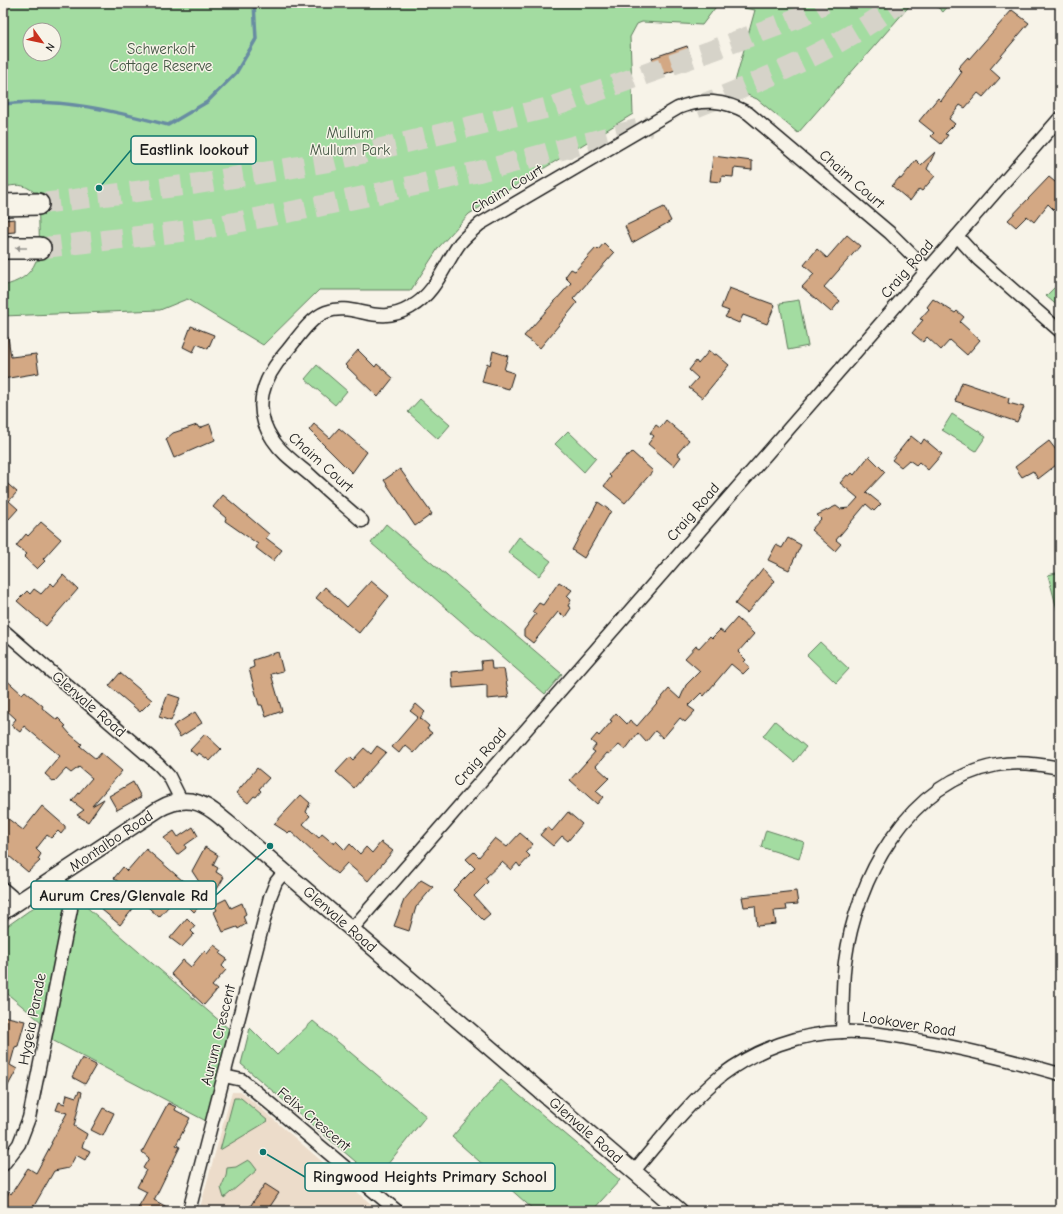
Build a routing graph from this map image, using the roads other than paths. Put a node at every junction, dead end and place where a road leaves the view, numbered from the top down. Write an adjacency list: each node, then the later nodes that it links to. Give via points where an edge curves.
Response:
1 (1060, 118): 4 (street, Craig Road)
2 (38, 204): 3 (highway)
3 (3, 205)
4 (954, 239): 7 (street, Craig Road); 8 (street)
5 (3, 248): 6 (highway, one-way to 5)
6 (40, 248)
7 (929, 267): 9 (street, Chaim Court, via 748,113 724,102 707,101 696,101 672,110 480,224 460,243 433,288 417,304 400,312 380,316 343,309 325,312 315,318 273,367 264,384 262,405 265,424 273,440 286,455); 18 (street, Craig Road)
8 (1060, 331)
9 (362, 521)
10 (3, 630): 12 (street, Glenvale Road, via 159,765 169,776)
11 (1060, 768): 19 (street, via 1021,764 983,768 947,784 919,804 909,815 882,854 857,912 845,961)
12 (181, 800): 13 (street, Glenvale Road, via 196,801 219,815); 14 (street, Montalbo Road, via 160,809)
13 (285, 871): 18 (street, Glenvale Road); 21 (street, Aurum Crescent, via 276,882 270,897)
14 (57, 877): 16 (street, Montalbo Road); 22 (street, Hygeia Parade, via 70,898 71,909 29,1118 19,1144)
15 (3, 889): 16 (street)
16 (18, 902): 17 (street, Montalbo Road)
17 (3, 912)
18 (352, 929): 23 (street, Glenvale Road)
19 (842, 1032): 20 (street, Lookover Road, via 880,1034 930,1042 984,1053); 23 (street, Lookover Road, via 808,1036 781,1044 736,1066 697,1099)
20 (1060, 1074)
21 (224, 1076): 24 (street, Aurum Crescent); 25 (street, Felix Crescent, via 242,1080)
22 (3, 1165)
23 (634, 1171): 26 (street, Glenvale Road)
24 (189, 1211)
25 (397, 1211)
26 (680, 1211)

